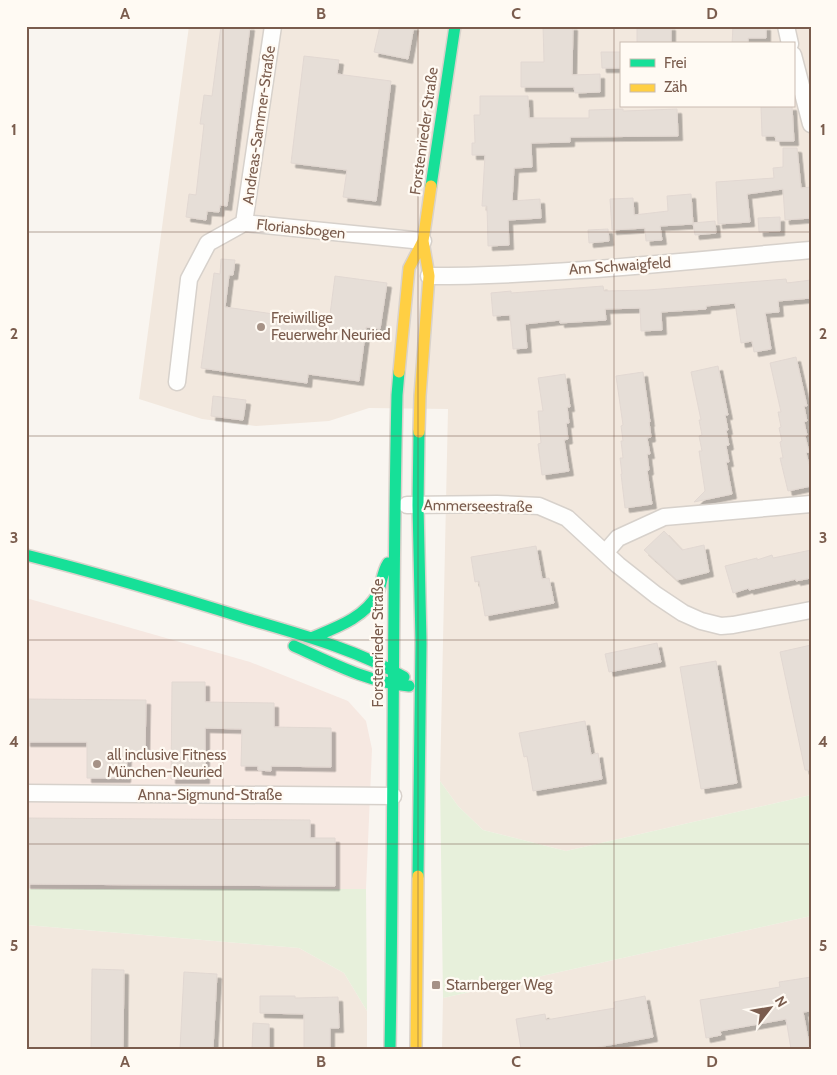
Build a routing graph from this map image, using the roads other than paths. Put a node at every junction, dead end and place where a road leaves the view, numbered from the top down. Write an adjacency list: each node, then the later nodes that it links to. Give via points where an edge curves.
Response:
1 (273, 26): 7 (street, Andreas-Sammer-Straße)
2 (455, 26): 8 (main road, Forstenrieder Straße)
3 (786, 26): 4 (street)
4 (790, 42)
5 (794, 60): 6 (street)
6 (811, 124)
7 (244, 223): 8 (street, Floriansbogen); 11 (street, Floriansbogen, via 208,243 189,279)
8 (423, 241): 10 (main road, Forstenrieder Straße); 13 (main road, Forstenrieder Straße, via 409,268 407,286 396,395)
9 (811, 250): 10 (street, Am Schwaigfeld, via 658,264)
10 (429, 276): 14 (main road, Forstenrieder Straße, via 420,396)
11 (178, 382)
12 (811, 504): 15 (street, via 664,517 618,538)
13 (395, 505): 14 (street, Ammerseestraße); 17 (main road, Forstenrieder Straße)
14 (418, 505): 15 (street, Ammerseestraße, via 539,506 567,518); 23 (main road, Forstenrieder Straße)
15 (605, 554): 19 (street, Ammerseestraße, via 656,595 701,621 733,625)
16 (26, 555): 18 (main road)
17 (393, 557): 20 (main road, via 383,570 377,593 365,609 351,620); 21 (main road, Forstenrieder Straße)
18 (205, 606): 20 (main road); 22 (main road, via 352,672)
19 (811, 610)
20 (311, 638): 21 (main road)
21 (394, 670): 22 (main road, Forstenrieder Straße); 23 (main road)
22 (393, 686): 23 (main road); 25 (main road, Forstenrieder Straße)
23 (420, 686): 27 (main road, Forstenrieder Straße)
24 (26, 793): 25 (street, Anna-Sigmund-Straße)
25 (394, 796): 26 (main road, Forstenrieder Straße)
26 (390, 1049)
27 (416, 1049)

